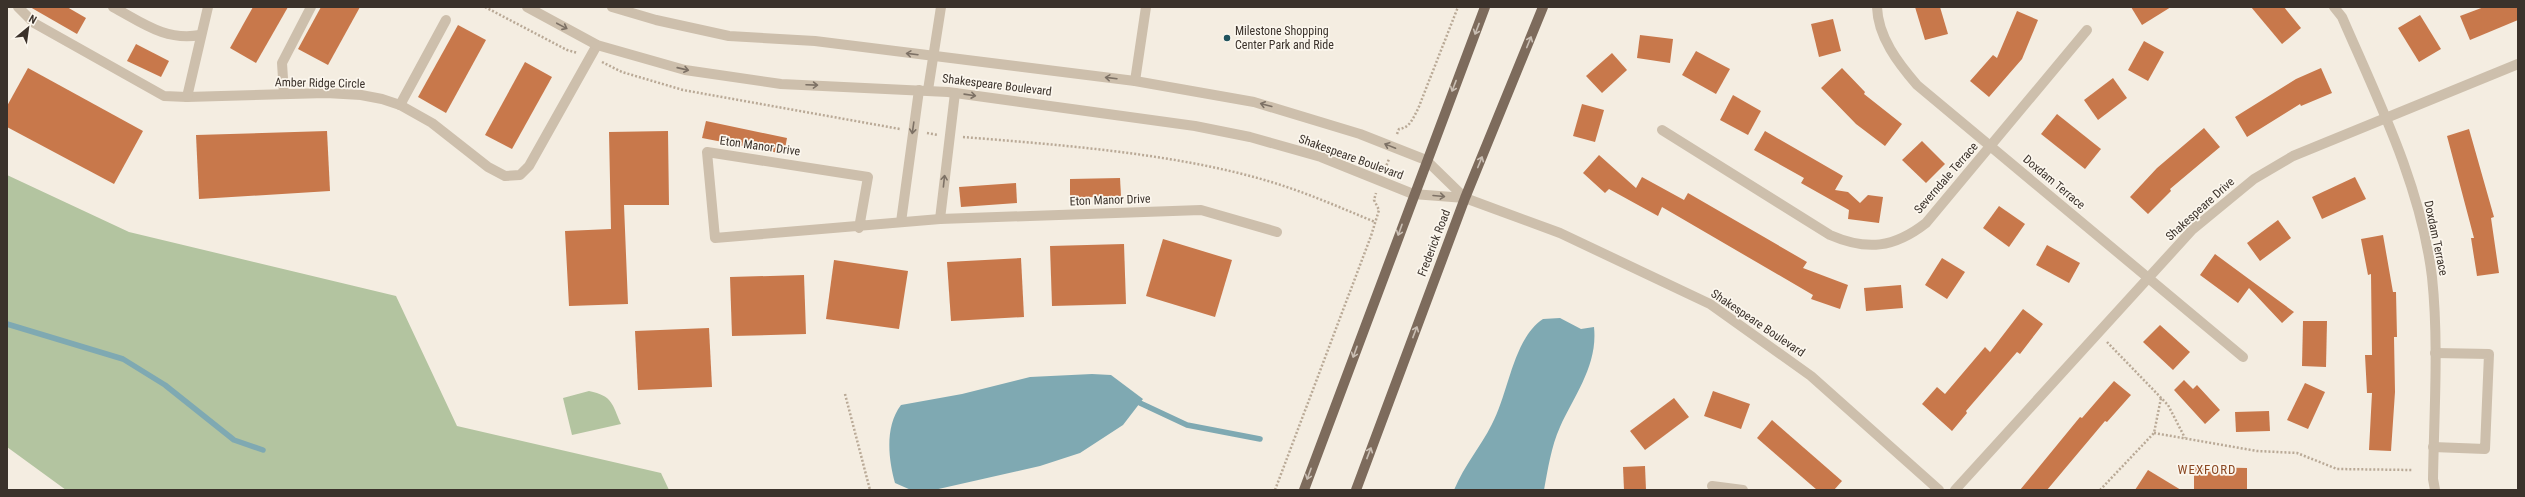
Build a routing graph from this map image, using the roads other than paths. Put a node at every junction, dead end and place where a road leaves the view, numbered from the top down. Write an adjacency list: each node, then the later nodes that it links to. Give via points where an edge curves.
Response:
1 (18, 7): 23 (street, Amber Ridge Circle, via 34,23 164,96)
2 (113, 7): 15 (street, via 165,34 183,38)
3 (208, 7): 15 (street)
4 (311, 7): 22 (street, via 282,63)
5 (527, 7): 16 (street, Shakespeare Boulevard, one-way to 16)
6 (612, 7): 17 (street, Shakespeare Boulevard, one-way to 6, via 815,41 730,36 656,20)
7 (941, 7): 17 (street)
8 (1146, 7): 19 (street)
9 (1485, 7): 28 (main road, one-way to 28)
10 (1543, 7): 30 (main road, Frederick Road, one-way to 10)
11 (1877, 7): 27 (street, Doxdam Terrace, via 1877,16 1895,60 1917,85)
12 (2334, 7): 25 (street, Doxdam Terrace, via 2342,17)
13 (446, 20): 24 (street)
14 (2087, 30): 27 (street, Severndale Terrace)
15 (200, 35): 23 (street)
16 (597, 45): 20 (street, Shakespeare Boulevard, one-way to 20, via 685,70 781,84); 24 (street, Amber Ridge Circle, via 529,166 520,175 505,176 488,167 432,123)
17 (933, 56): 19 (street, Shakespeare Boulevard, one-way to 17); 20 (street)
18 (2518, 64): 25 (street, Shakespeare Drive)
19 (1135, 81): 28 (street, Shakespeare Boulevard, one-way to 19, via 1345,129 1254,102)
20 (923, 90): 21 (street, Shakespeare Boulevard); 32 (street, one-way to 32)
21 (955, 93): 29 (street, Shakespeare Boulevard, one-way to 29, via 1202,127 1250,137 1321,157); 31 (street, one-way to 21)
22 (284, 94): 23 (street, Amber Ridge Circle); 24 (street, Amber Ridge Circle, via 361,95)
23 (187, 97)
24 (400, 105)
25 (2386, 118): 35 (street, Shakespeare Drive, via 2293,156 2254,179 2192,230); 36 (street, Doxdam Terrace, via 2416,201 2432,276)
26 (1662, 130): 27 (street, Severndale Terrace, via 1830,235 1851,244 1877,246 1909,236 1926,223)
27 (1991, 146): 35 (street, Doxdam Terrace)
28 (1426, 160): 29 (main road); 30 (street, Shakespeare Boulevard)
29 (1413, 194): 30 (street, Shakespeare Boulevard, one-way to 30); 40 (main road, one-way to 40)
30 (1465, 198): 41 (main road, Frederick Road, one-way to 30); 43 (street, Shakespeare Boulevard, via 1560,234 1710,304 1811,376)
31 (940, 219): 32 (street, Eton Manor Drive); 34 (street, Eton Manor Drive, via 1201,210)
32 (901, 222): 33 (street, Eton Manor Drive)
33 (859, 228): 33 (street, Eton Manor Drive, via 715,238 707,152 868,177)
34 (1277, 232)
35 (2148, 276): 37 (street, Doxdam Terrace); 44 (street, Shakespeare Drive)
36 (2434, 353): 38 (street, Doxdam Terrace); 38 (street, via 2489,354 2485,448)
37 (2243, 356)
38 (2433, 447): 45 (street, Doxdam Terrace)
39 (1712, 486): 42 (street)
40 (1304, 490)
41 (1356, 490)
42 (1743, 490)
43 (1939, 490)
44 (1954, 490)
45 (2435, 490)

